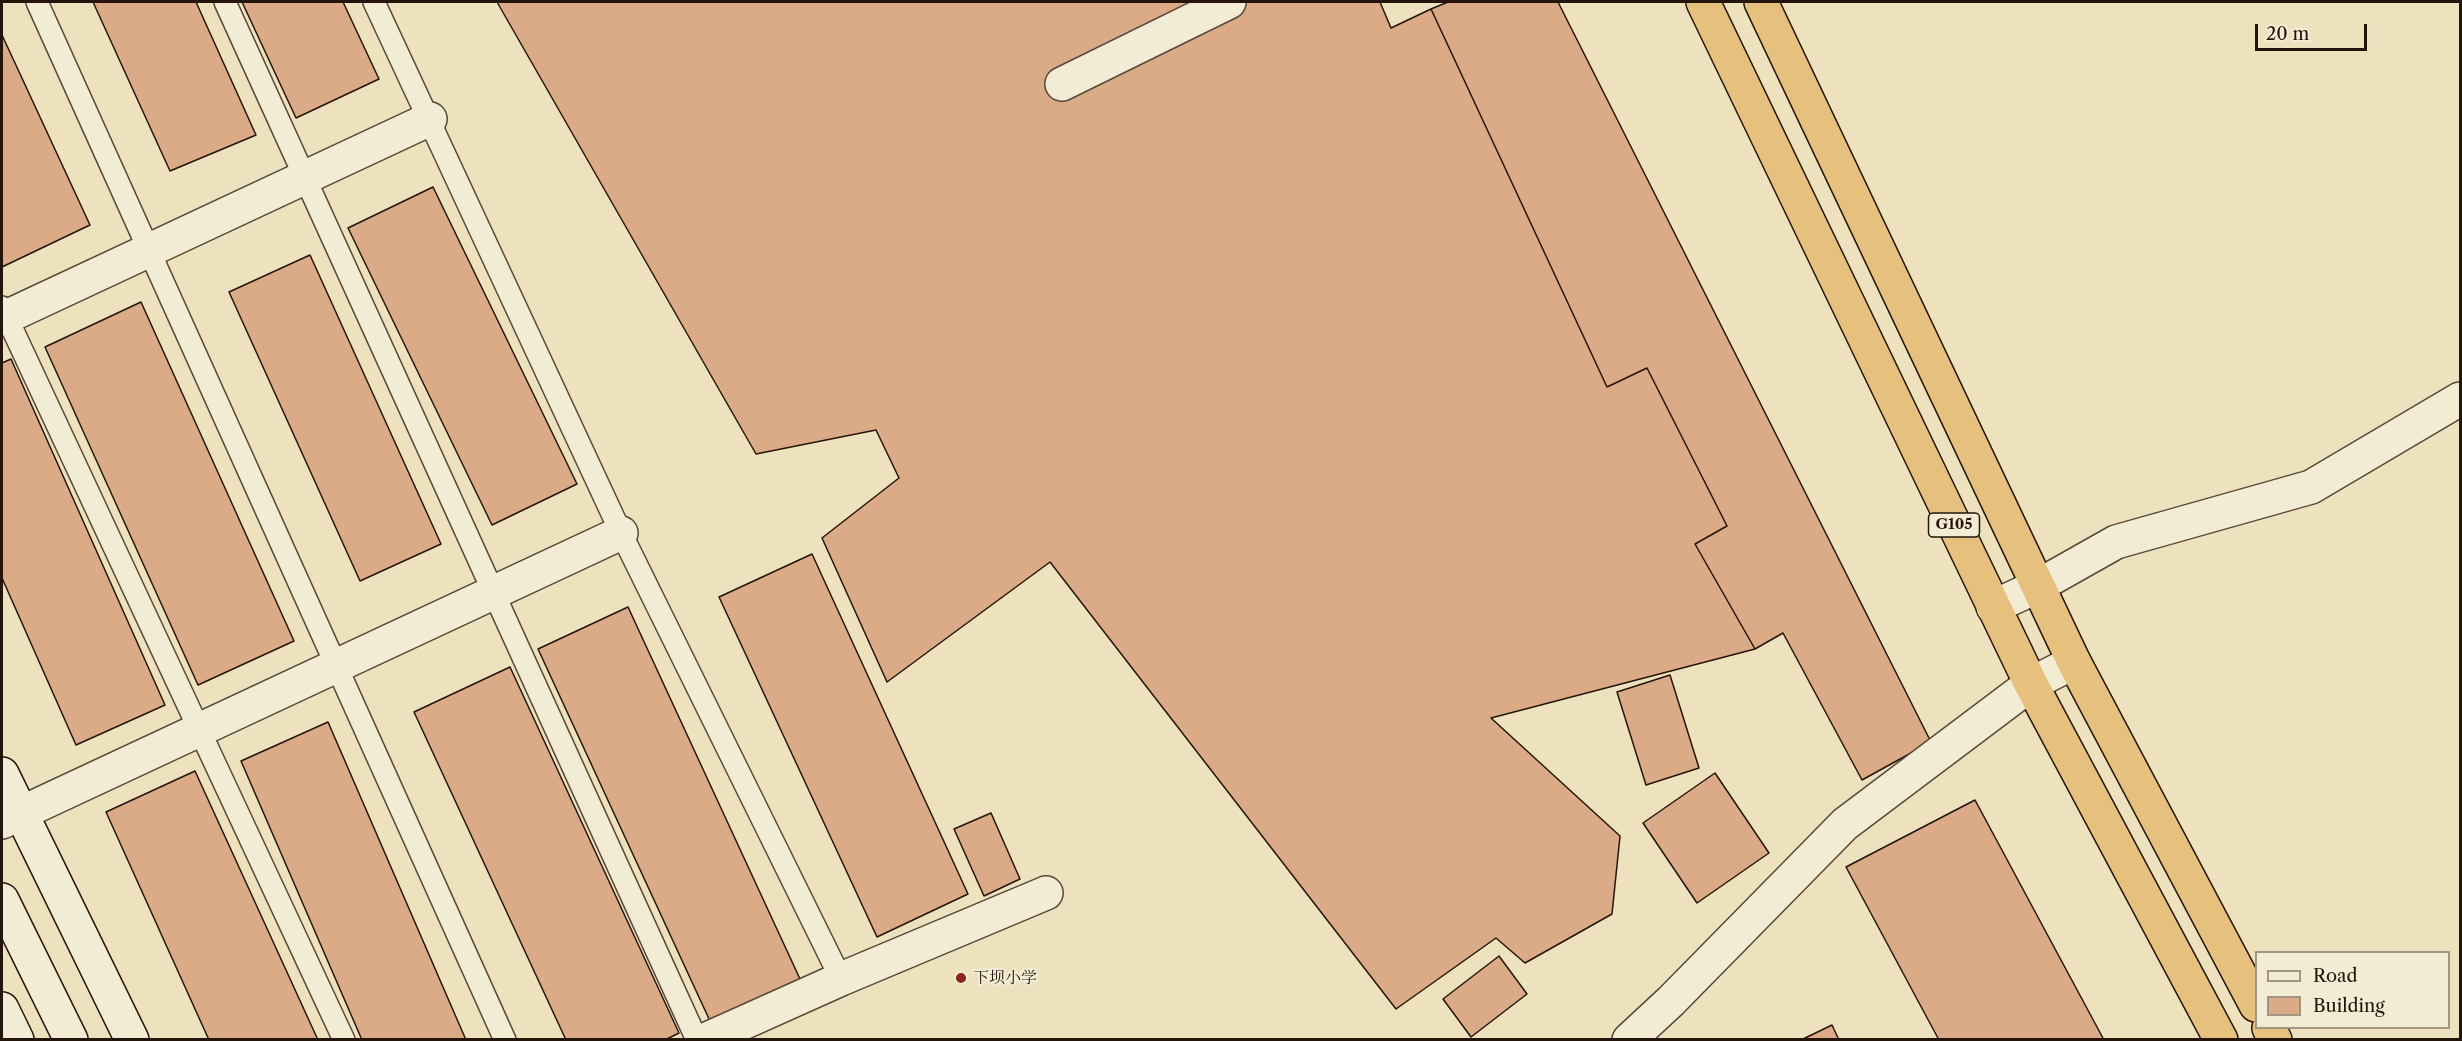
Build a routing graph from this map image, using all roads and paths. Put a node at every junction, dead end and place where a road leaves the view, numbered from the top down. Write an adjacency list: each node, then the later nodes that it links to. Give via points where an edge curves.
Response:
1 (37, 2): 10 (lane)
2 (225, 2): 9 (lane)
3 (374, 2): 8 (lane)
4 (1229, 2): 7 (street)
5 (1702, 2): 16 (highway, G105)
6 (1761, 2): 14 (highway, G105)
7 (1062, 84)
8 (430, 119): 9 (street); 13 (lane)
9 (305, 177): 10 (street); 15 (lane)
10 (149, 250): 11 (street); 18 (lane)
11 (3, 314): 20 (lane)
12 (2460, 399): 14 (street, via 2311,487 2116,542)
13 (621, 533): 15 (street); 25 (lane)
14 (2038, 586): 16 (street); 17 (highway, G105)
15 (494, 592): 18 (street); 33 (lane)
16 (1993, 607): 19 (highway, G105)
17 (2074, 662): 19 (street); 26 (highway, G105)
18 (337, 665): 20 (street); 32 (lane)
19 (2031, 684): 35 (street, via 1845,824); 36 (highway, G105)
20 (199, 730): 22 (street); 31 (lane)
21 (2, 774): 22 (street)
22 (11, 818): 30 (street)
23 (1046, 893): 25 (street)
24 (2, 900): 29 (street)
25 (841, 979): 34 (street)
26 (2255, 1003)
27 (2, 1008): 28 (street)
28 (17, 1040)
29 (71, 1040)
30 (132, 1040)
31 (344, 1040)
32 (505, 1040)
33 (697, 1040)
34 (705, 1040)
35 (1629, 1040)
36 (2221, 1040)

